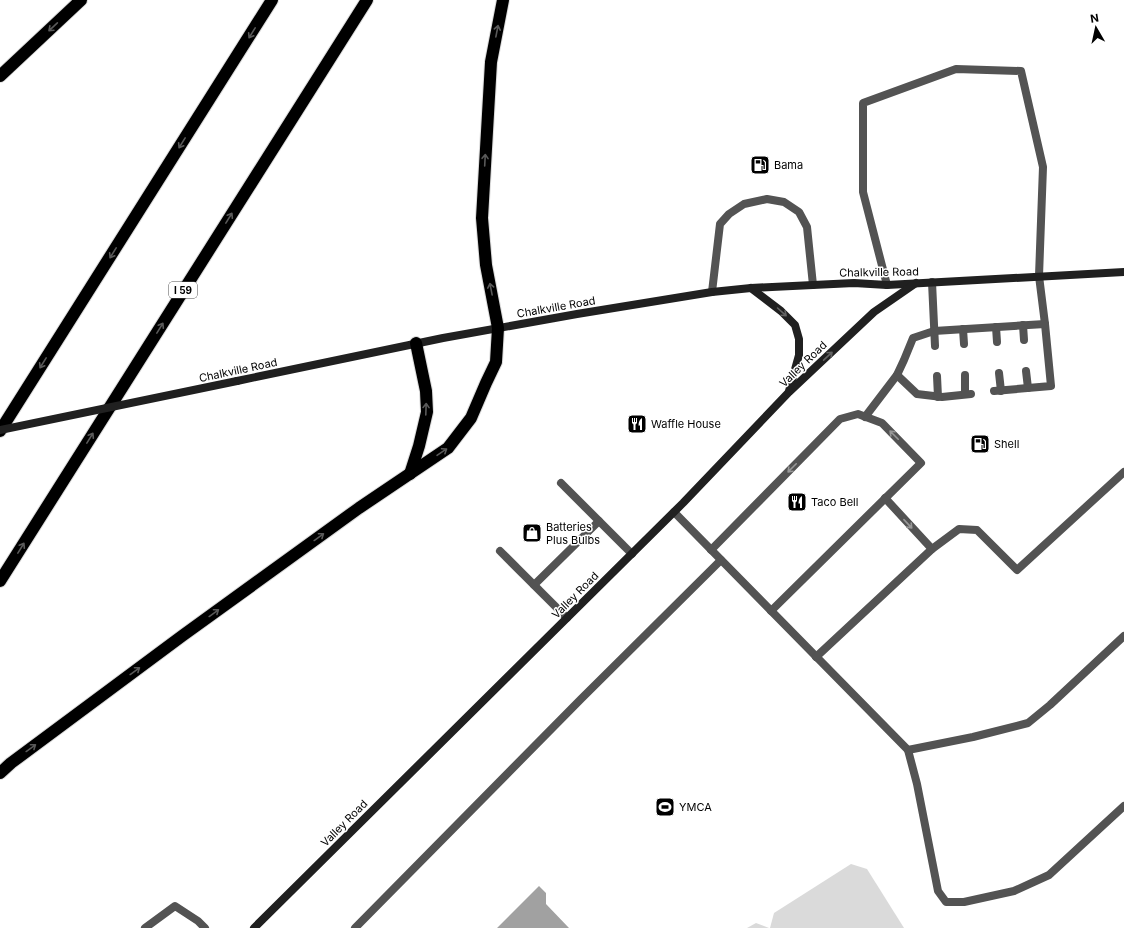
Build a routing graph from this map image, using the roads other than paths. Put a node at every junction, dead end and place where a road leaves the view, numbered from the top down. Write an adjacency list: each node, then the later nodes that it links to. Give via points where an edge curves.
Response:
1 (81, 0): 5 (highway, one-way to 5)
2 (272, 0): 34 (highway, one-way to 34)
3 (367, 0): 46 (highway, I 59, one-way to 3)
4 (503, 0): 17 (highway, one-way to 4, via 486,264 482,218 491,62)
5 (0, 76)
6 (1124, 272): 7 (main road, Chalkville Road)
7 (1040, 276): 8 (main road, Chalkville Road); 11 (lane, via 1043,167 1021,71 956,69 863,103 863,192); 14 (lane)
8 (932, 282): 9 (main road, Chalkville Road); 19 (lane)
9 (916, 283): 11 (main road, Chalkville Road); 31 (main road, Valley Road, one-way to 9, via 874,312)
10 (813, 285): 11 (main road, Chalkville Road); 12 (main road, Chalkville Road); 13 (lane, via 806,227 799,212 784,202 767,199 744,204 720,224)
11 (887, 285)
12 (751, 288): 13 (main road, Chalkville Road); 31 (main road, one-way to 31, via 795,325 799,339 799,355)
13 (712, 292): 17 (main road, Chalkville Road)
14 (1045, 324): 15 (lane); 30 (lane, via 1051,386)
15 (1022, 325): 16 (lane); 20 (lane)
16 (996, 327): 18 (lane); 21 (lane)
17 (498, 328): 22 (main road, Chalkville Road); 36 (highway, one-way to 17, via 448,448 471,418 496,362)
18 (962, 329): 19 (lane); 23 (lane)
19 (934, 331): 24 (lane); 28 (lane, via 913,338)
20 (1024, 340)
21 (997, 342)
22 (416, 343): 34 (main road, Chalkville Road, bridge); 36 (highway, one-way to 22, via 427,412 426,391)
23 (964, 344)
24 (935, 346)
25 (1026, 371): 30 (lane)
26 (999, 373): 30 (lane, via 997,391)
27 (965, 375): 32 (lane, via 968,394)
28 (897, 376): 32 (lane, via 917,394); 33 (lane)
29 (937, 376): 32 (lane)
30 (1028, 388)
31 (789, 392): 39 (main road, Valley Road)
32 (938, 397)
33 (865, 417): 38 (lane, one-way to 33, via 921,463 882,423); 42 (lane, one-way to 42, via 858,414 840,419)
34 (0, 431)
35 (1124, 472): 41 (lane, via 1017,570 977,530 959,529)
36 (410, 474): 53 (highway, one-way to 36, via 182,636)
37 (561, 483): 40 (lane)
38 (885, 498): 41 (lane, one-way to 41); 48 (lane)
39 (674, 512): 42 (lane); 44 (main road, Valley Road)
40 (599, 521): 44 (lane); 47 (lane)
41 (932, 549): 51 (lane)
42 (711, 550): 45 (lane)
43 (500, 551): 47 (lane)
44 (632, 554): 49 (main road, Valley Road)
45 (721, 560): 48 (lane); 58 (lane)
46 (0, 581)
47 (534, 585): 49 (lane)
48 (771, 611): 51 (lane)
49 (567, 618): 57 (main road, Valley Road)
50 (1124, 636): 52 (lane, via 1028,723)
51 (816, 657): 52 (lane)
52 (908, 750): 54 (lane, via 918,784 938,891 946,902 964,902 1014,891 1049,875)
53 (0, 772)
54 (1124, 806)
55 (145, 928): 56 (lane, via 175,906)
56 (204, 928)
57 (254, 928)
58 (355, 928)

